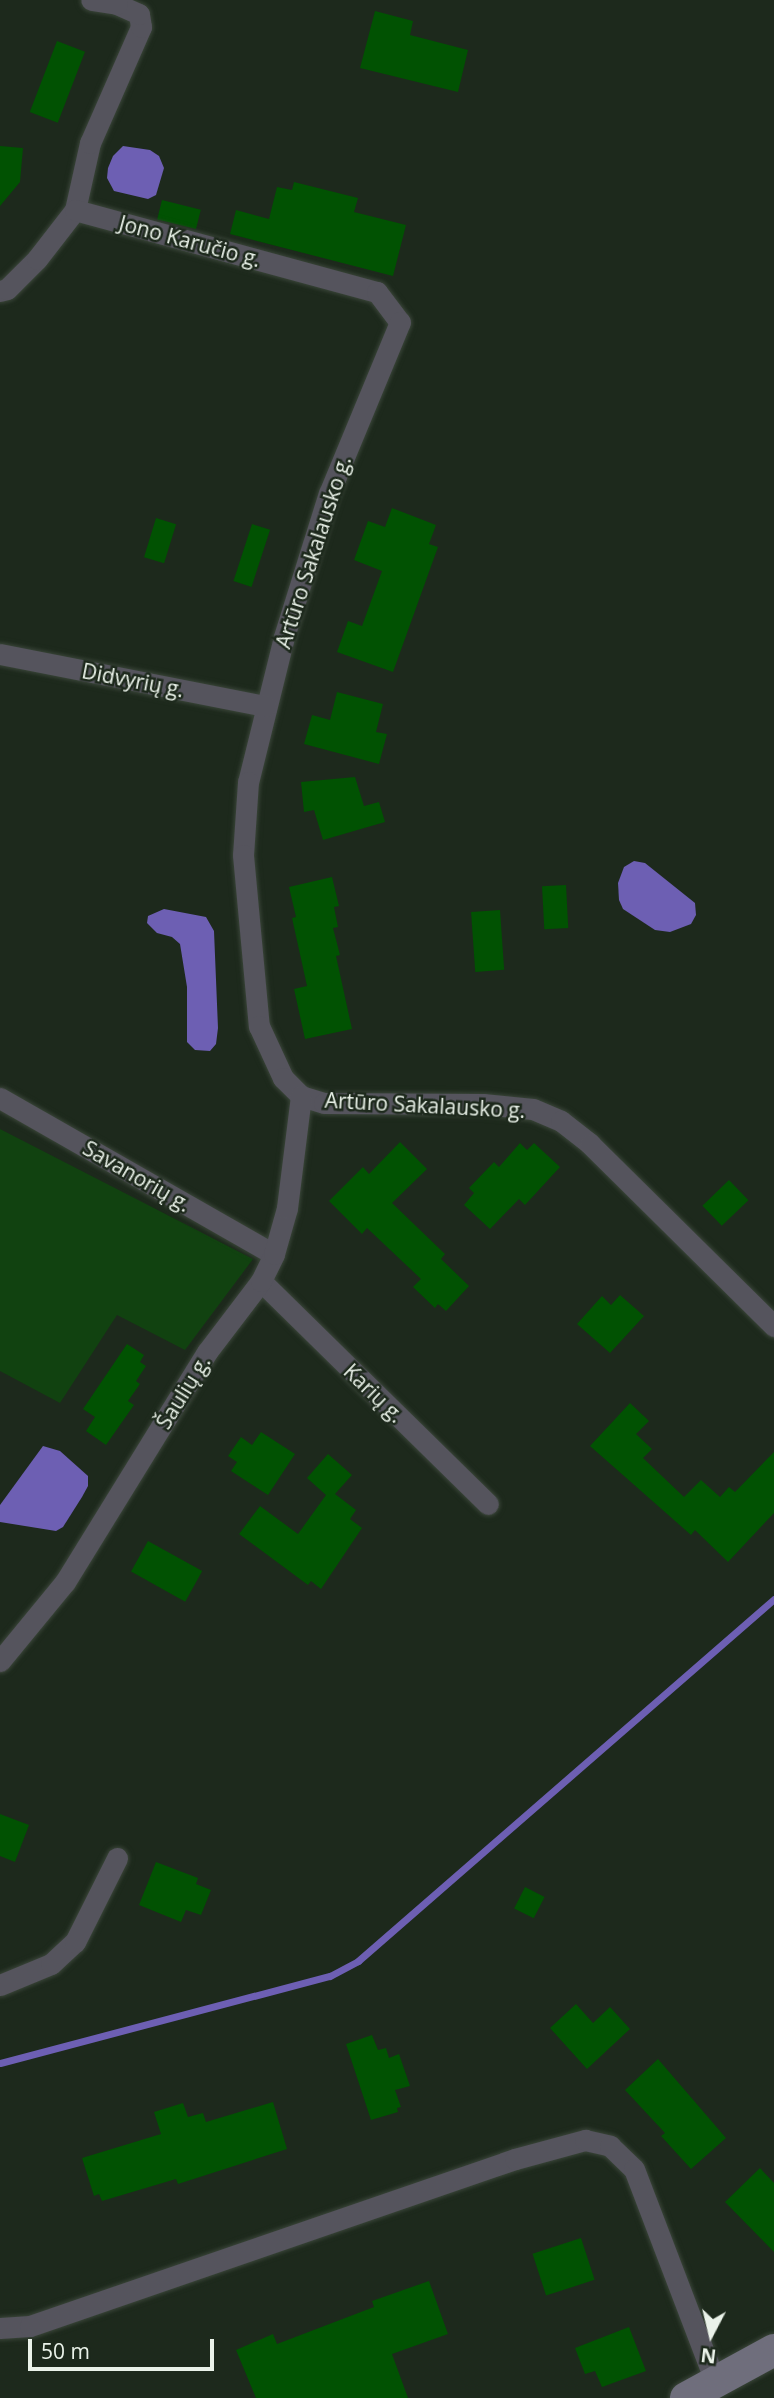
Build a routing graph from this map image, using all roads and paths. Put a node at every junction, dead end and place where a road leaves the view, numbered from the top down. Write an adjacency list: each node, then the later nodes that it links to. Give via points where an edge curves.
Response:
1 (91, 0): 2 (street, via 139,14 141,27 90,143)
2 (75, 210): 3 (street, via 37,259); 4 (street, Jono Karučio g., via 377,292)
3 (0, 291)
4 (400, 322): 6 (street, Artūro Sakalausko g., via 329,494)
5 (0, 654): 6 (street, Didvyrių g.)
6 (266, 706): 7 (street, Artūro Sakalausko g., via 244,817 248,928 259,1026 283,1078)
7 (301, 1096): 9 (street, Šaulių g., via 287,1208); 11 (street, Artūro Sakalausko g., via 324,1103 483,1104 533,1109 561,1121 590,1144)
8 (0, 1098): 9 (street, Savanorių g.)
9 (274, 1254): 10 (street, Šaulių g.)
10 (261, 1282): 12 (street, Karių g.); 13 (street, Šaulių g., via 207,1352 65,1582)
11 (774, 1326)
12 (488, 1504)
13 (0, 1661)
14 (117, 1858): 15 (street, via 75,1942 51,1964)
15 (0, 1985)
16 (0, 2328): 18 (street, via 30,2326 515,2159 585,2140 610,2146 634,2169)
17 (774, 2350): 18 (main road)
18 (715, 2381): 19 (main road)
19 (686, 2398)

